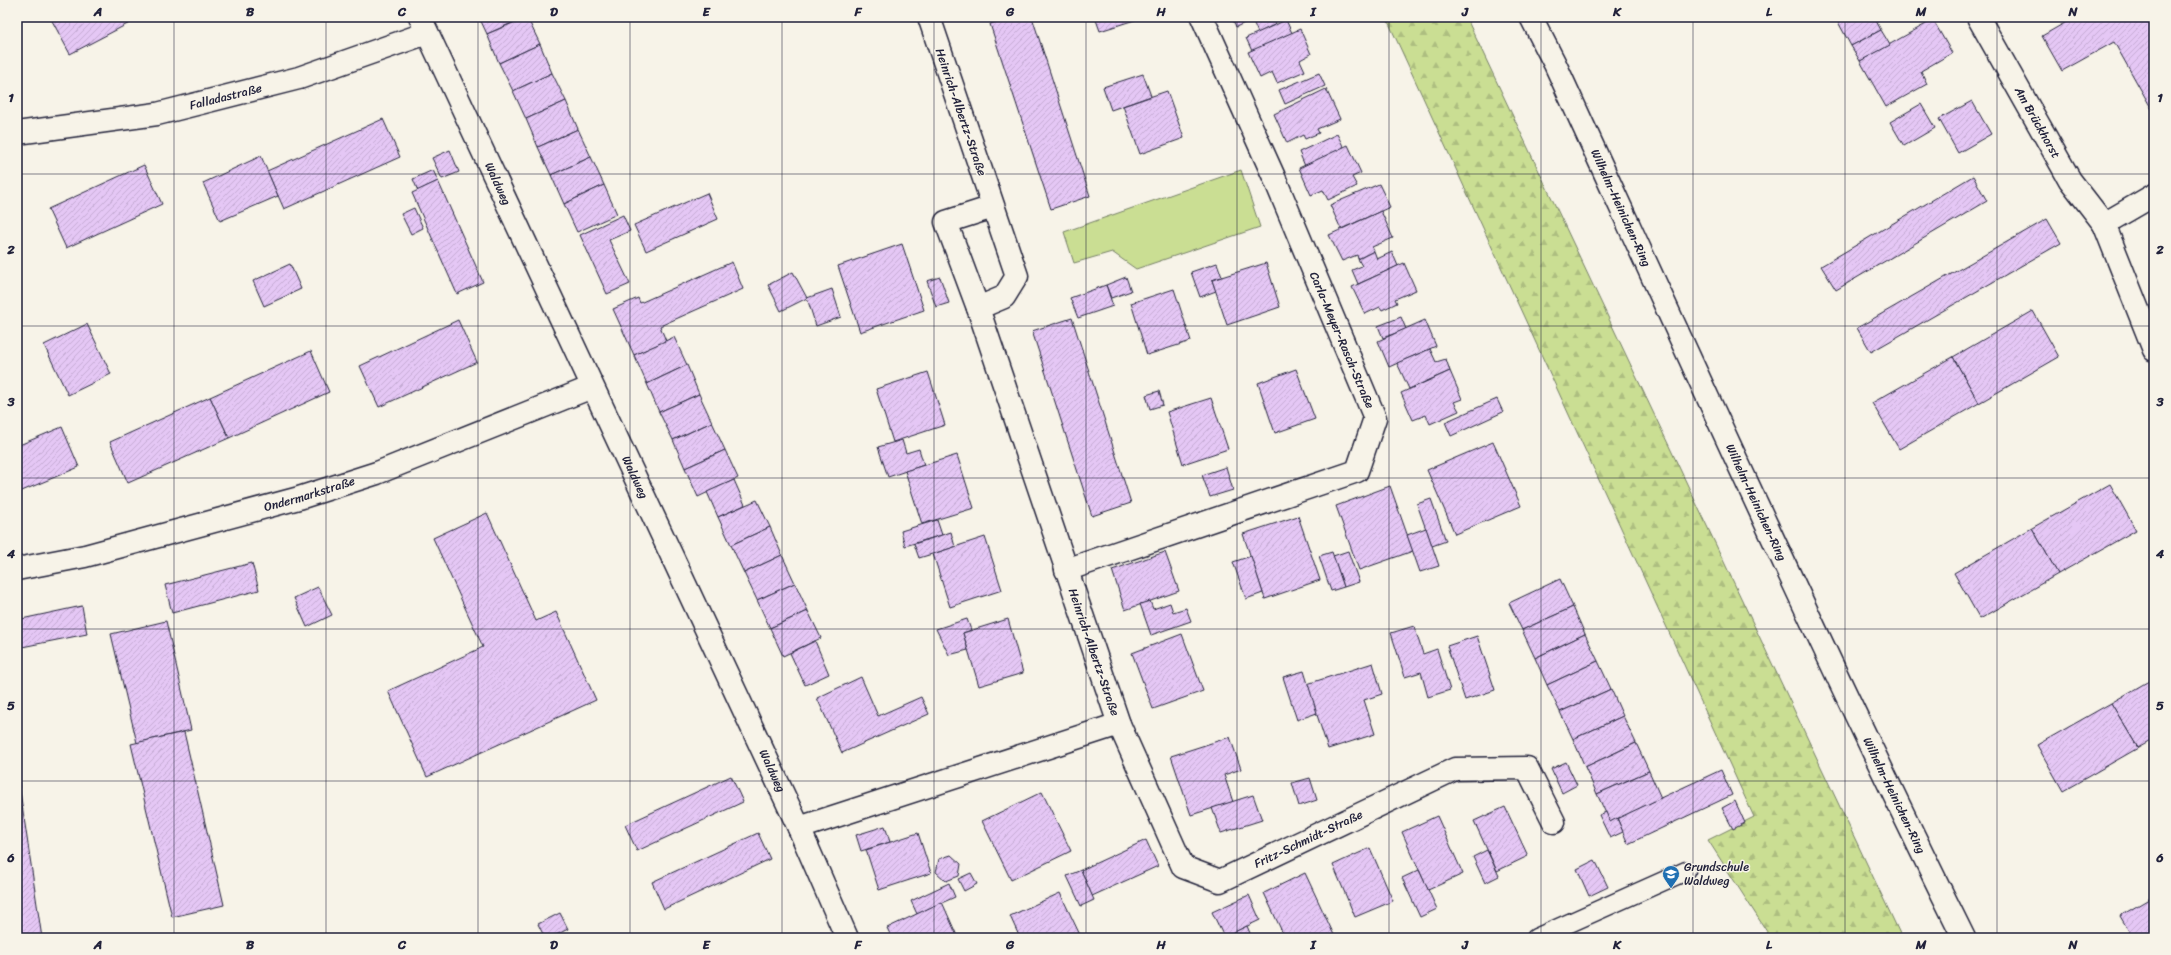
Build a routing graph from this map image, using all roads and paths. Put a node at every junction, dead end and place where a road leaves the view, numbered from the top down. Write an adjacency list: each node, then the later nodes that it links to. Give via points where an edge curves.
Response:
1 (929, 17): 10 (street, Heinrich-Albertz-Straße)
2 (1202, 17): 16 (street, Carla-Meyer-Rasch-Straße, via 1274,177 1375,418 1357,471)
3 (1531, 17): 7 (street, Wilhelm-Heinichen-Ring)
4 (1538, 17): 7 (street, Wilhelm-Heinichen-Ring)
5 (1978, 17): 11 (street, Am Brückhorst, via 2070,180)
6 (424, 25): 8 (street, Falladastraße, via 299,78 157,114); 14 (street, Waldweg)
7 (1555, 64): 23 (street, Wilhelm-Heinichen-Ring, via 1908,825)
8 (17, 133)
9 (2154, 195): 11 (street)
10 (993, 207): 12 (street, Heinrich-Albertz-Straße, via 1017,276 1004,297); 12 (street, Heinrich-Albertz-Straße, via 946,222)
11 (2104, 224): 13 (street, Am Brückhorst)
12 (978, 308): 16 (street, Heinrich-Albertz-Straße)
13 (2154, 350)
14 (592, 387): 15 (street, Ondermarkstraße, via 377,473 299,498 85,556); 19 (street, Waldweg)
15 (17, 569)
16 (1066, 570): 17 (street, Heinrich-Albertz-Straße)
17 (1119, 724): 18 (street, Fritz-Schmidt-Straße, via 1183,867 1220,881 1455,769 1527,768); 19 (street, Heinrich-Albertz-Straße)
18 (1554, 822)
19 (799, 828): 21 (street, Waldweg)
20 (1686, 871): 22 (lane)
21 (847, 938)
22 (1536, 938)
23 (1964, 938)

